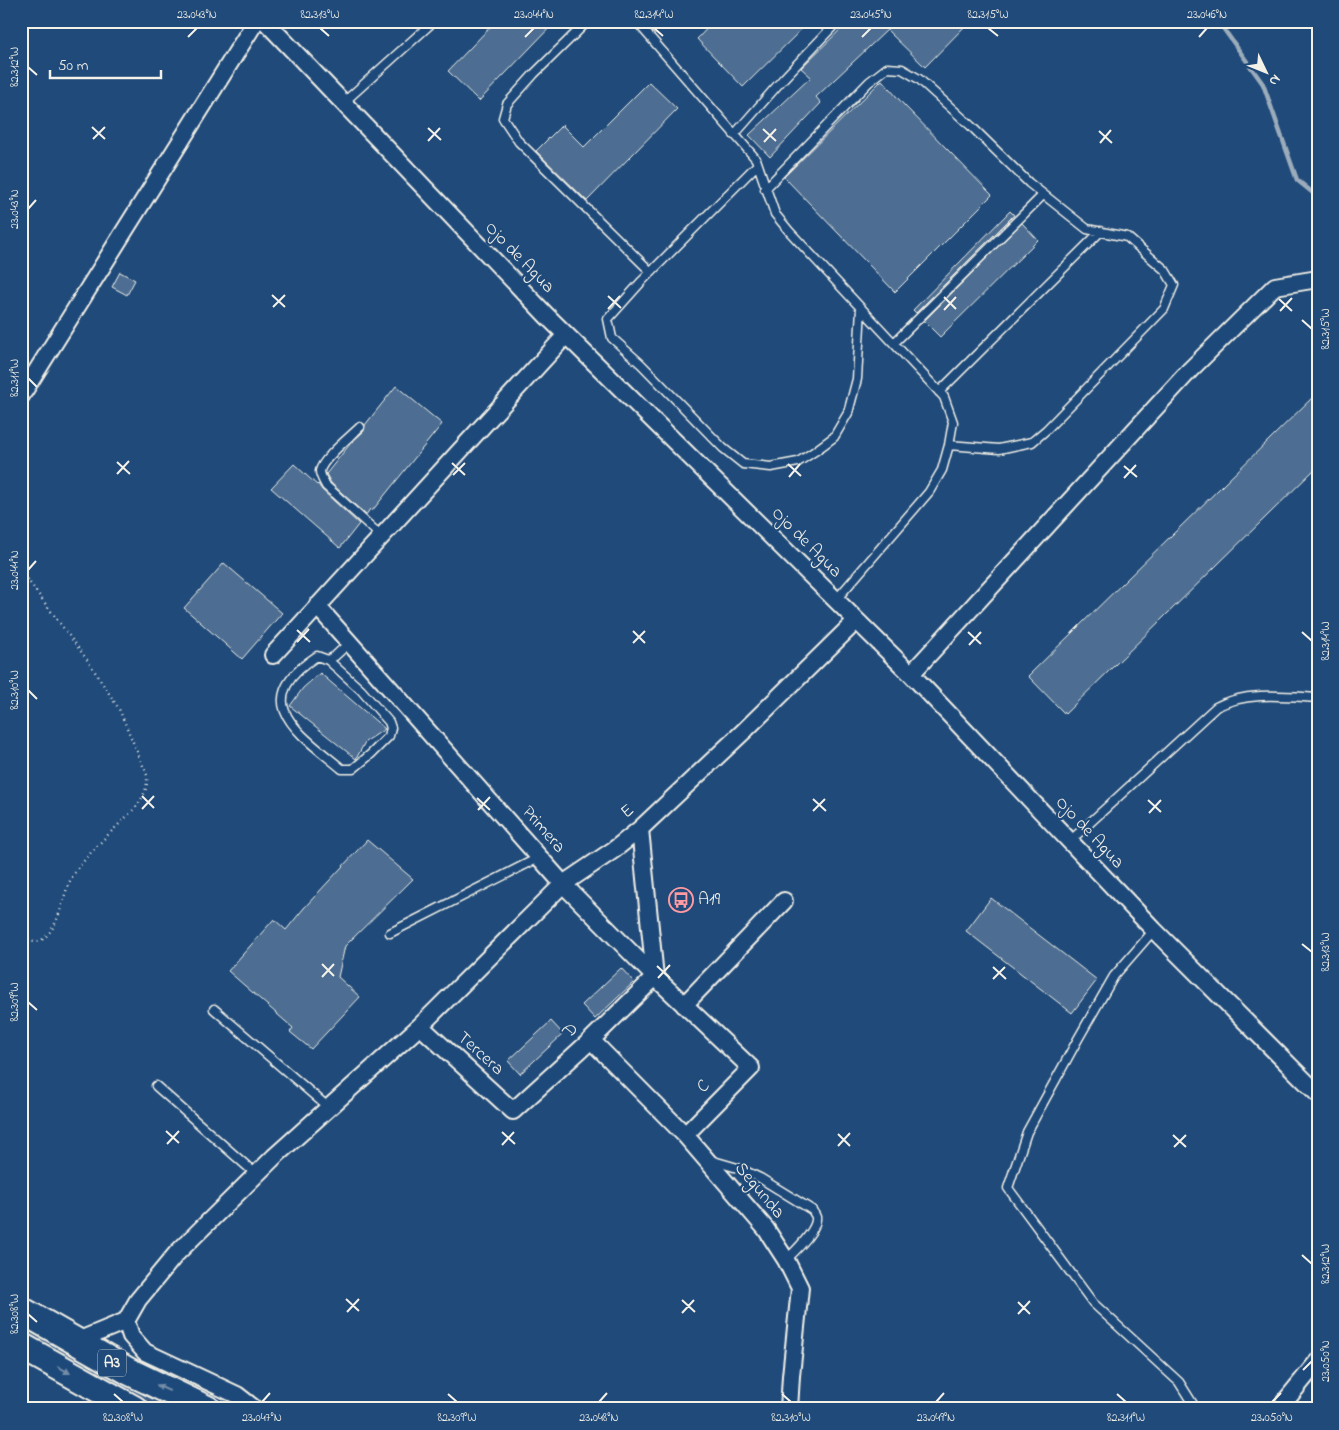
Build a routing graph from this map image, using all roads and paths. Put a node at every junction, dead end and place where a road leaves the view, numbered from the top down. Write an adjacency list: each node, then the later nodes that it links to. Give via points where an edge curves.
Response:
1 (256, 21): 19 (street)
2 (265, 21): 7 (street, Ojo de Agua)
3 (434, 21): 7 (lane)
4 (588, 21): 13 (lane, via 534,74 508,104 503,118 519,142)
5 (636, 21): 8 (lane)
6 (838, 21): 8 (lane)
7 (343, 103): 16 (street, Ojo de Agua)
8 (734, 135): 9 (lane)
9 (758, 165): 10 (lane); 13 (lane)
10 (765, 189): 11 (lane, via 869,82 887,68 902,69 919,80); 15 (lane, via 776,214)
11 (1043, 194): 12 (lane, via 1087,228); 17 (lane)
12 (1101, 231): 18 (lane); 21 (lane, via 1127,236 1165,270 1174,285 1164,309 1032,442 1000,449)
13 (651, 272): 15 (lane, via 608,319 612,338 743,464 772,467 798,462 834,436 848,413 857,379)
14 (1318, 279): 30 (street, via 1275,286 1190,370)
15 (861, 308): 17 (lane)
16 (566, 335): 22 (street); 24 (street, Ojo de Agua)
17 (894, 343): 18 (lane)
18 (939, 392): 21 (lane, via 944,397 952,422)
19 (21, 396)
20 (360, 426): 22 (lane, via 324,462 321,477 326,486)
21 (949, 445): 24 (lane, via 942,470 928,492)
22 (381, 536): 25 (street)
23 (21, 571): 39 (path, via 88,661 119,709 147,775 148,786 137,806 73,875 57,920 44,938 38,942)
24 (835, 600): 26 (street, Ojo de Agua)
25 (317, 606): 27 (street, Primera); 28 (street)
26 (856, 621): 30 (street, Ojo de Agua); 32 (street, E)
27 (349, 642): 29 (lane); 34 (street, Primera)
28 (273, 655)
29 (328, 660): 29 (lane, via 361,690 391,728 389,736 353,768 342,769 311,743 287,719 281,702 283,690 303,665 317,656)
30 (911, 674): 33 (street, Ojo de Agua)
31 (1318, 698): 33 (lane, via 1271,696 1228,701 1216,706)
32 (640, 829): 35 (street, E); 40 (street)
33 (1070, 841): 37 (street, Ojo de Agua)
34 (540, 857): 35 (street, Primera); 38 (lane)
35 (564, 884): 40 (street, Primera); 43 (street, E)
36 (784, 901): 41 (street)
37 (1154, 930): 47 (street, Ojo de Agua); 63 (lane, via 1109,984 1027,1132 1008,1188 1093,1303 1179,1382)
38 (390, 934)
39 (21, 939)
40 (655, 978): 41 (street, Primera); 44 (street, D)
41 (684, 1005): 45 (street, Primera)
42 (214, 1010): 48 (lane)
43 (420, 1026): 48 (street, E); 49 (street, Tercera)
44 (591, 1040): 49 (street, D); 50 (street, Segunda)
45 (751, 1068): 50 (street, C)
46 (156, 1086): 52 (lane)
47 (1318, 1094)
48 (329, 1108): 52 (street, E)
49 (513, 1111)
50 (685, 1134): 51 (street, Segunda)
51 (706, 1159): 53 (street, Segunda, via 766,1229); 53 (lane, via 760,1178 812,1210 816,1217 812,1231)
52 (257, 1175): 55 (street, E, via 176,1254 138,1300)
53 (786, 1260): 62 (street, Segunda, via 800,1288)
54 (21, 1310): 56 (highway, A3)
55 (126, 1321): 56 (street); 61 (street, via 131,1336 145,1352 237,1395)
56 (75, 1342): 60 (highway, A3, one-way to 56)
57 (21, 1346): 59 (highway, A3, one-way to 59)
58 (1318, 1361): 64 (street)
59 (134, 1409)
60 (207, 1409)
61 (255, 1409)
62 (789, 1409)
63 (1196, 1409)
64 (1279, 1409)

